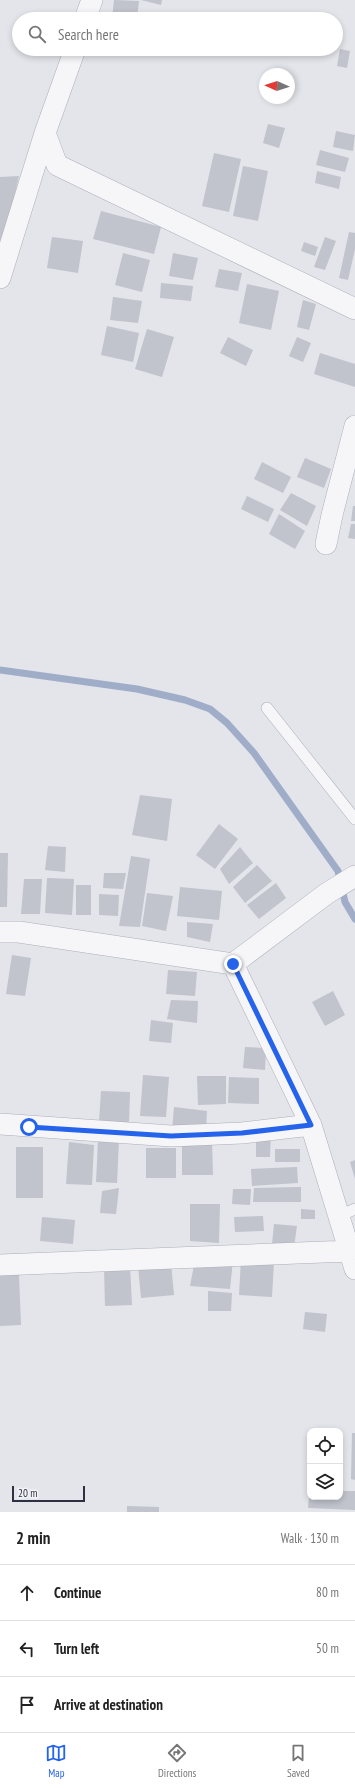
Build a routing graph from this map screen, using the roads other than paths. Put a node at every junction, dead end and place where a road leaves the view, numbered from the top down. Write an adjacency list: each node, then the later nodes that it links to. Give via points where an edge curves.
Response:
1 (92, 0): 2 (street)
2 (88, 12)
3 (72, 56): 4 (street)
4 (45, 133): 5 (street); 6 (street, via 57,165)
5 (0, 278)
6 (355, 309)
7 (355, 426): 8 (street)
8 (326, 544)
9 (267, 708): 10 (lane)
10 (355, 820)
11 (355, 876): 13 (street, via 326,894)
12 (0, 932): 13 (street, via 18,932)
13 (233, 964): 15 (street)
14 (0, 1124): 15 (street, via 171,1136 242,1133)
15 (311, 1125): 16 (street)
16 (347, 1213): 17 (street)
17 (352, 1260): 18 (street)
18 (0, 1266)

